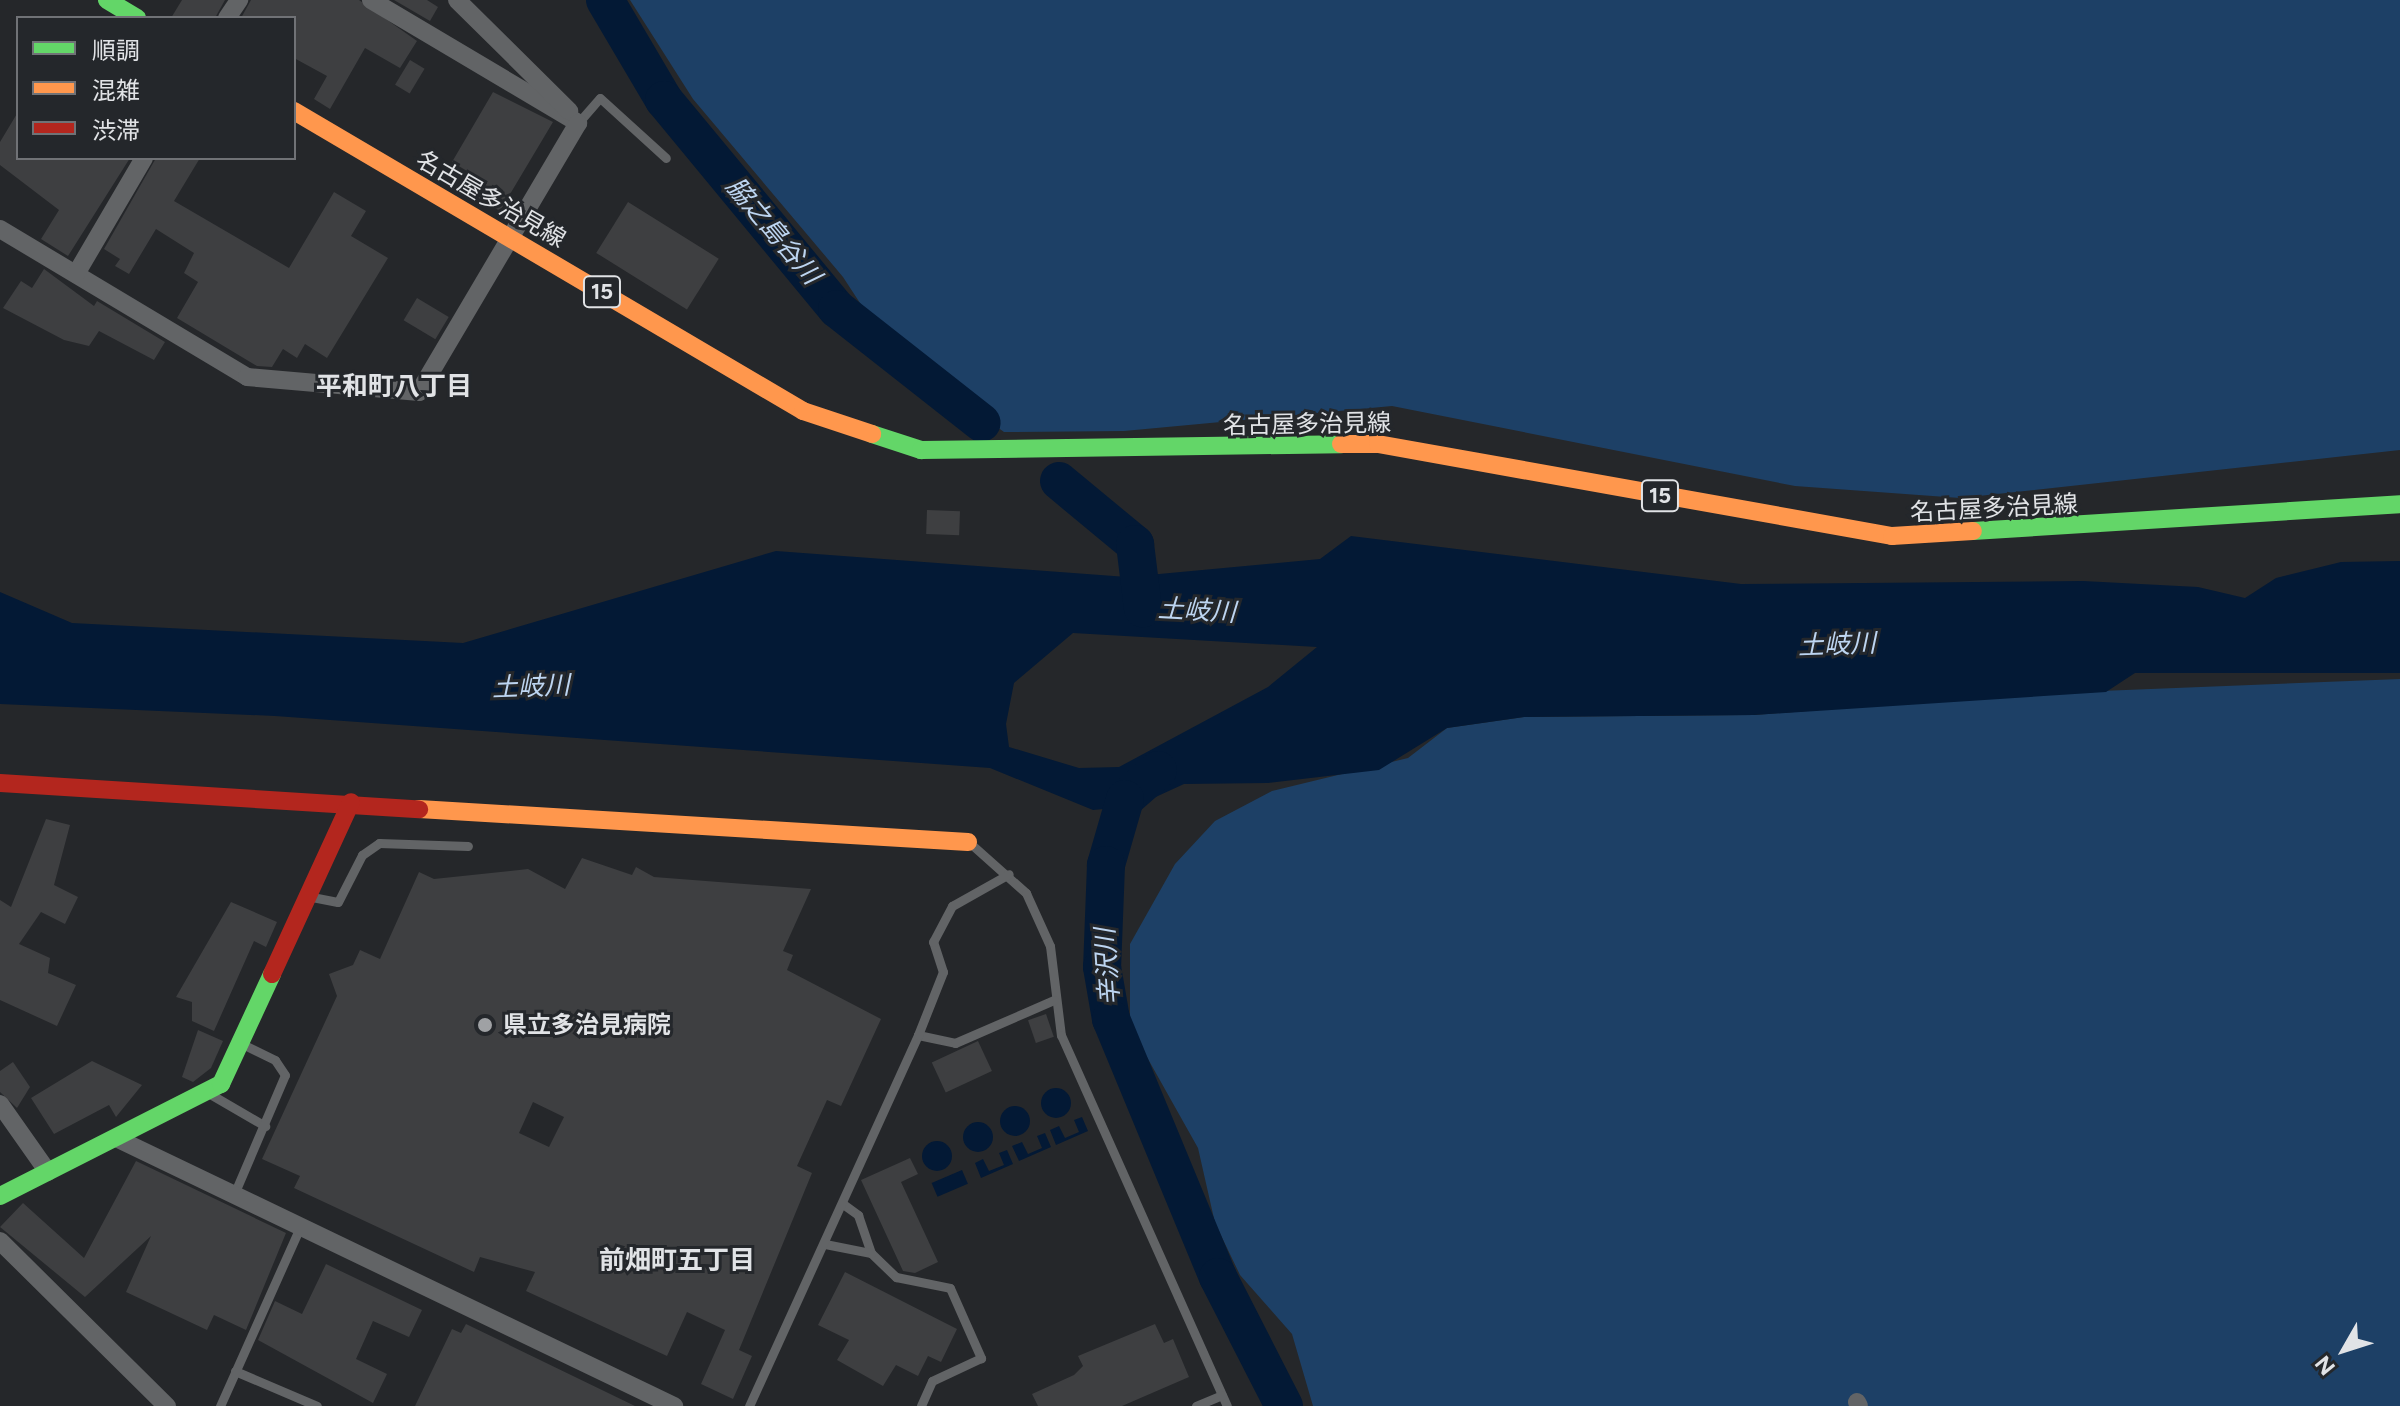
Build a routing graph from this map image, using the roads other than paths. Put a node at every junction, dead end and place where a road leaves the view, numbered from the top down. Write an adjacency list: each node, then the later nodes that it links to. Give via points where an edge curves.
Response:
1 (107, 0): 4 (main road)
2 (371, 0): 6 (street)
3 (457, 0): 6 (street, via 546,82)
4 (134, 16)
5 (296, 112): 10 (main road, 名古屋多治見線 / 15)
6 (578, 123): 7 (lane, via 600,98); 10 (street)
7 (666, 158)
8 (143, 160): 11 (street)
9 (0, 229): 11 (street)
10 (512, 238): 11 (street, via 419,392 247,377); 12 (main road, 名古屋多治見線 / 15, via 803,411 921,450 1378,444 1504,462 1772,519 1906,536)
11 (76, 274)
12 (2400, 504)
13 (0, 783): 14 (main road)
14 (351, 802): 15 (main road); 18 (main road)
15 (968, 842): 17 (lane)
16 (468, 846): 18 (lane, via 379,843 362,855 338,902)
17 (1009, 874): 19 (lane, via 1050,946); 20 (lane, via 952,906 933,942 943,972)
18 (308, 896): 21 (main road)
19 (1054, 1000): 20 (lane, via 955,1043); 35 (lane, via 1061,1035)
20 (918, 1035): 29 (lane)
21 (242, 1044): 22 (main road); 24 (lane, via 275,1060 285,1075)
22 (210, 1094): 24 (lane); 25 (main road)
23 (0, 1104): 26 (street)
24 (265, 1126): 27 (lane)
25 (118, 1139): 26 (main road); 27 (street)
26 (48, 1172): 28 (main road)
27 (235, 1192): 30 (street)
28 (0, 1196)
29 (843, 1204): 32 (lane); 33 (lane, via 869,1233)
30 (301, 1225): 34 (lane); 39 (street)
31 (0, 1241): 36 (street)
32 (825, 1244): 33 (lane); 40 (lane)
33 (871, 1253): 41 (lane, via 896,1277 950,1288 981,1358 932,1381)
34 (235, 1371): 37 (lane); 38 (lane)
35 (1222, 1395): 42 (lane); 43 (lane)
36 (167, 1406)
37 (220, 1406)
38 (317, 1406)
39 (674, 1406)
40 (749, 1406)
41 (921, 1406)
42 (1196, 1406)
43 (1227, 1406)

